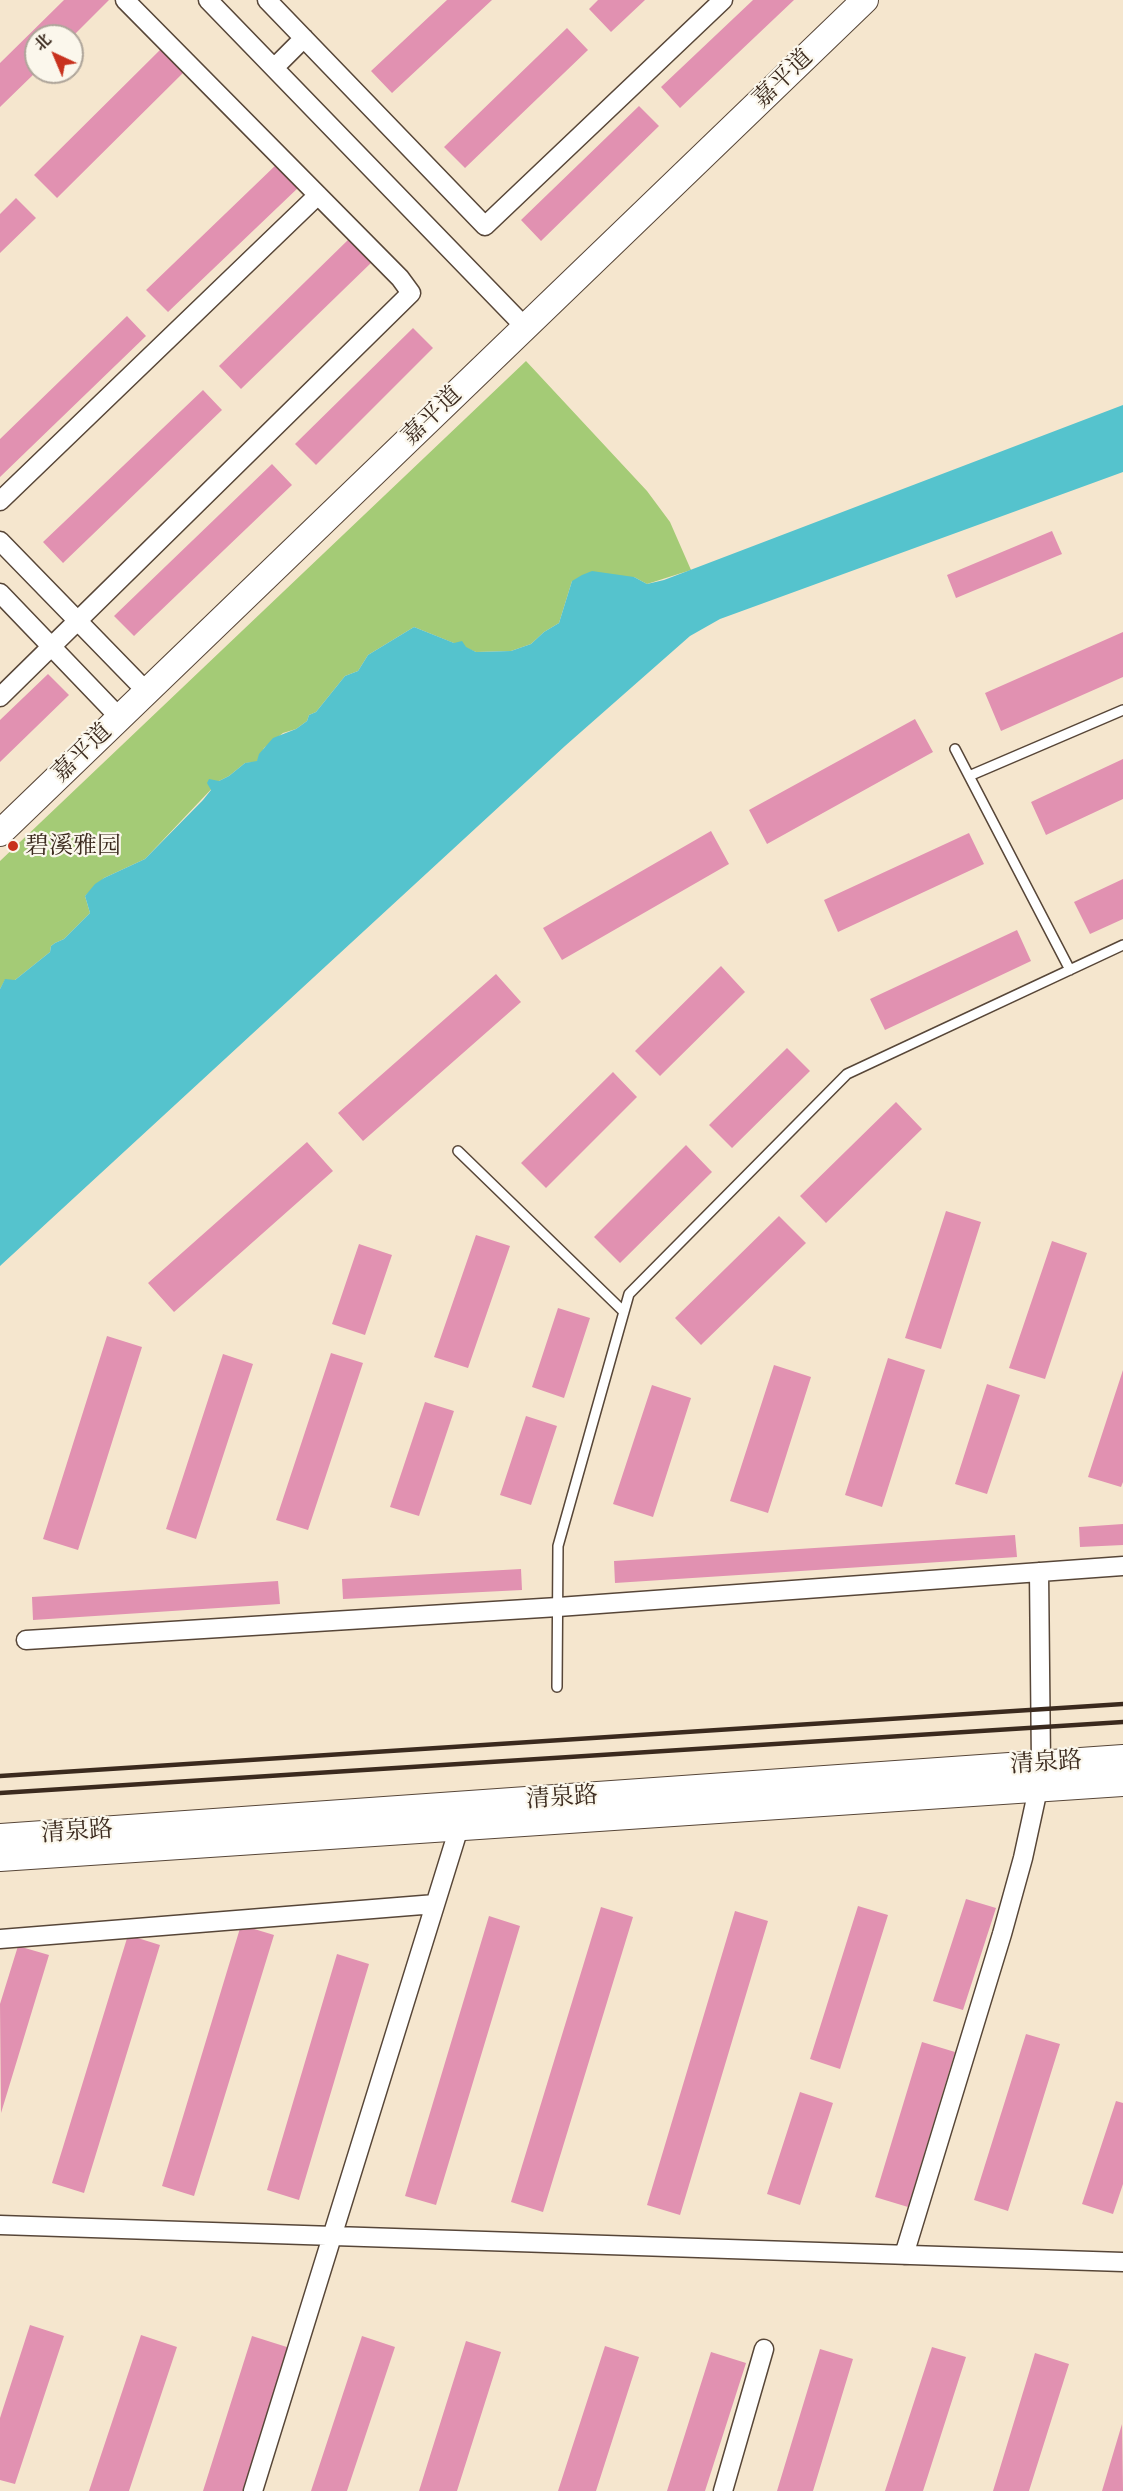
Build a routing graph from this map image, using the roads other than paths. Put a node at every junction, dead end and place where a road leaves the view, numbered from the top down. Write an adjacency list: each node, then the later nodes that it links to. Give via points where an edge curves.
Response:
1 (125, 0): 9 (street)
2 (208, 0): 8 (street)
3 (267, 0): 7 (street)
4 (723, 0): 7 (street, via 485,226)
5 (841, 0): 10 (street, 嘉平道)
6 (865, 0): 10 (street, 嘉平道)
7 (304, 38): 8 (street)
8 (274, 68): 10 (street)
9 (318, 195): 11 (street); 14 (street, via 411,293)
10 (520, 321): 16 (street, 嘉平道)
11 (0, 501)
12 (0, 541): 14 (street)
13 (0, 593): 15 (street)
14 (78, 621): 15 (street); 16 (street)
15 (51, 647): 17 (street); 19 (street)
16 (141, 686): 19 (street, 嘉平道)
17 (0, 697)
18 (1123, 710): 21 (lane)
19 (114, 712): 22 (street, 嘉平道); 23 (street, 嘉平道)
20 (956, 749): 21 (lane)
21 (969, 776): 25 (lane)
22 (0, 812)
23 (0, 833)
24 (1123, 945): 25 (lane)
25 (1070, 970): 27 (lane, via 847,1074 629,1294)
26 (458, 1151): 27 (lane)
27 (624, 1312): 30 (lane, via 558,1546)
28 (1123, 1566): 29 (street)
29 (1039, 1572): 30 (street); 34 (street)
30 (558, 1607): 31 (street); 32 (lane)
31 (26, 1640)
32 (558, 1687)
33 (1123, 1758): 34 (street, 清泉路)
34 (1039, 1776): 35 (street, 清泉路); 36 (street, 清泉路); 43 (street, via 1023,1858 1002,1934)
35 (1123, 1783)
36 (463, 1816): 37 (street, 清泉路); 38 (street, 清泉路); 39 (street)
37 (0, 1837)
38 (0, 1858)
39 (435, 1904): 40 (street); 42 (street)
40 (0, 1939)
41 (0, 2225): 42 (street)
42 (332, 2236): 43 (street); 46 (street)
43 (904, 2255): 44 (street)
44 (1123, 2262)
45 (764, 2349): 47 (street)
46 (253, 2491)
47 (723, 2491)

